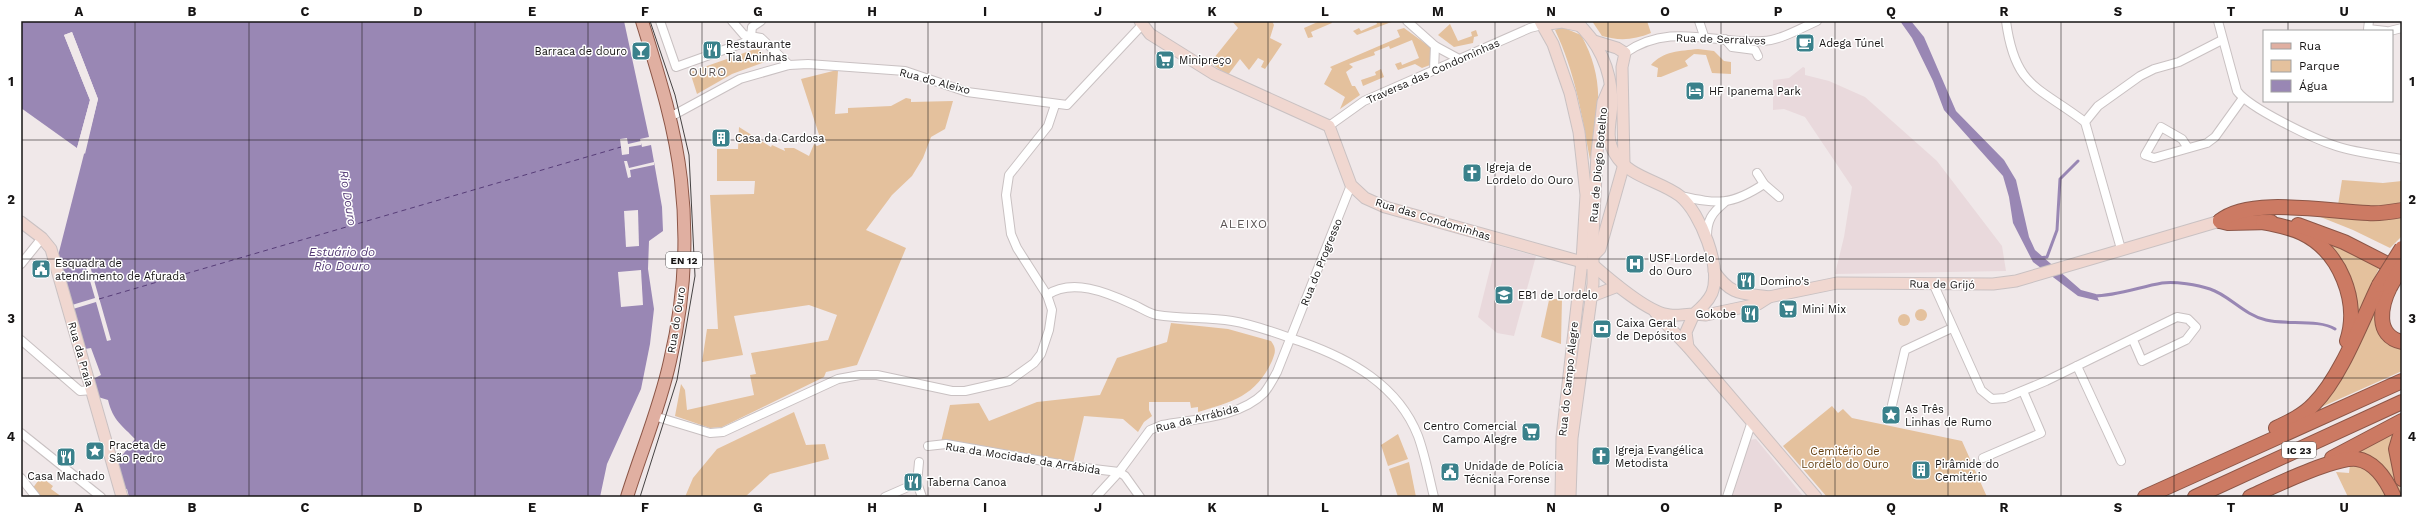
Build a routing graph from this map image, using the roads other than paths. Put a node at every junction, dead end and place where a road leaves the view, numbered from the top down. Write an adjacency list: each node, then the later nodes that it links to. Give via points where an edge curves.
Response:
1 (642, 21): 31 (main road, Rua do Ouro / EN 12)
2 (660, 21): 15 (street, via 676,68 746,42)
3 (732, 21): 15 (street, via 744,35)
4 (761, 21): 15 (street, via 752,27)
5 (1407, 21): 20 (street)
6 (1699, 21): 16 (street)
7 (1817, 21): 17 (street, Rua de Serralves, via 1772,40)
8 (2006, 21): 32 (street, via 2016,64 2024,77)
9 (2369, 21): 14 (street, via 2368,28)
10 (2220, 22): 18 (street)
11 (1141, 23): 30 (street, Rua do Aleixo, via 1071,102 1067,105); 33 (main road, via 1150,34 1214,74)
12 (1541, 23): 13 (main road, Rua de Diogo Botelho); 23 (street, Traversa das Condominhas); 53 (main road, Rua de Diogo Botelho, via 1553,44 1579,132 1586,195)
13 (1579, 23): 19 (main road, Rua de Diogo Botelho)
14 (2380, 30)
15 (751, 36): 24 (street, via 761,38)
16 (1704, 36): 17 (street, Rua de Serralves); 21 (street, Rua de Serralves, via 1652,41)
17 (1725, 39): 22 (street, via 1732,47 1755,50)
18 (2222, 40): 29 (street, via 2237,91); 32 (street, via 2179,62 2154,68 2140,76 2098,106)
19 (1594, 41): 21 (main road); 27 (main road, Rua de Diogo Botelho)
20 (1435, 46): 23 (street); 26 (street)
21 (1625, 53): 25 (main road)
22 (1758, 56)
23 (1459, 59): 26 (street, Traversa das Condominhas)
24 (789, 65): 30 (street, Rua do Aleixo, via 905,71 967,92 1013,96); 31 (street, Rua do Aleixo, via 740,79)
25 (1622, 67): 27 (main road); 36 (main road)
26 (1434, 70): 33 (street, Traversa das Condominhas, via 1364,101)
27 (1609, 73): 28 (main road, Rua de Diogo Botelho)
28 (1610, 86): 36 (main road, via 1610,144 1615,155); 52 (main road, Rua de Diogo Botelho, via 1603,102 1597,153)
29 (2242, 98): 34 (street, via 2214,137 2207,143); 35 (street, via 2334,146)
30 (1055, 105): 62 (street, via 1048,126 1009,175 1006,195 1011,234 1016,248)
31 (670, 117): 80 (main road, Rua do Ouro / EN 12, via 681,180 685,246 681,306 670,361)
32 (2086, 122): 51 (street)
33 (1329, 126): 39 (main road, Rua das Condominhas)
34 (2188, 148): 34 (street, via 2154,158 2145,155 2161,127 2182,139)
35 (2402, 160)
36 (1624, 164): 40 (main road); 52 (main road, via 1600,249)
37 (1757, 173): 38 (street)
38 (1764, 184): 41 (street); 42 (street, via 1749,195)
39 (1351, 185): 53 (main road, Rua das Condominhas, via 1366,198 1385,207); 68 (street, Rua do Progresso)
40 (1680, 196): 42 (street); 49 (main road, via 1695,212)
41 (1779, 197)
42 (1724, 203): 49 (street, via 1713,212 1708,221)
43 (2402, 210): 44 (highway, via 2369,214 2283,206)
44 (2249, 211): 45 (highway, via 2232,214); 54 (highway, via 2282,214 2330,227)
45 (2220, 221): 47 (highway); 51 (main road, Rua de Grijó)
46 (21, 222): 48 (main road, Rua da Praia)
47 (2263, 222): 58 (highway, via 2281,221 2315,230); 74 (highway, via 2302,232 2330,256 2340,273 2349,294 2351,317 2348,339)
48 (42, 238): 55 (street); 76 (main road, Rua da Praia, via 51,250)
49 (1707, 239): 57 (main road)
50 (2402, 248): 61 (highway, bridge)
51 (2121, 249): 59 (main road, Rua de Grijó, via 2016,282)
52 (1593, 260): 53 (main road, Rua das Condominhas); 60 (main road); 63 (main road, Rua do Campo Alegre)
53 (1582, 261): 104 (main road, Rua do Campo Alegre, via 1562,437)
54 (2402, 263)
55 (21, 264)
56 (2402, 266): 61 (highway, bridge)
57 (1714, 271): 64 (main road, via 1721,282 1738,293); 66 (main road, via 1712,293)
58 (2402, 272)
59 (1934, 283): 64 (main road, Rua de Grijó, via 1837,283); 67 (street)
60 (1618, 286): 63 (main road); 65 (main road)
61 (2384, 286): 71 (highway, via 2381,319 2392,338); 74 (highway)
62 (1047, 296): 68 (street, via 1058,288 1073,286 1102,292 1155,315 1232,321); 80 (street, via 1052,310 1041,354 1034,363 1009,381 965,391 877,375 860,375 838,379 722,432 710,433)
63 (1592, 296): 105 (main road, Rua do Campo Alegre, via 1572,438)
64 (1769, 297): 66 (main road, Rua de Grijó, via 1758,304 1706,315)
65 (1653, 309): 66 (main road, Rua de Grijó, via 1668,316); 72 (main road)
66 (1694, 314): 72 (main road, via 1686,332)
67 (1952, 328): 77 (street, via 1981,390 1992,399 2005,398); 79 (street, via 1905,350)
68 (1290, 338): 91 (street, Rua da Arrábida, via 1277,372 1263,393 1249,403 1228,412 1150,430); 103 (street, via 1351,362 1371,375 1391,394 1417,434)
69 (21, 340): 76 (street, via 80,391)
70 (2132, 340): 70 (street, via 2142,361 2186,340 2196,327 2188,319 2178,317); 73 (street)
71 (2402, 342)
72 (1688, 347): 81 (main road)
73 (2077, 366): 77 (street); 87 (street)
74 (2337, 371): 89 (highway, via 2323,394 2305,412 2229,451)
75 (2402, 382): 89 (highway, IC 23)
76 (92, 390): 97 (main road, Rua da Praia)
77 (2023, 391): 86 (street, via 2040,433)
78 (2402, 402): 109 (highway, IC 23)
79 (1892, 405)
80 (654, 416): 98 (main road, Rua do Ouro / EN 12)
81 (1752, 421): 106 (street); 107 (main road)
82 (2402, 421): 90 (highway)
83 (2402, 428): 93 (highway, via 2396,449)
84 (21, 433): 96 (street)
85 (928, 446): 91 (street, Rua da Mocidade da Arrábida, via 946,444)
86 (1983, 458)
87 (2121, 461)
88 (919, 462): 94 (street)
89 (2202, 471): 108 (highway, IC 23)
90 (2312, 471): 110 (highway); 111 (highway, via 2345,459 2366,462 2382,475)
91 (1119, 472): 101 (street, Rua da Arrábida); 102 (street, via 1125,476)
92 (21, 478): 95 (street)
93 (2402, 479)
94 (917, 484): 99 (street); 100 (street)
95 (36, 497)
96 (101, 497)
97 (122, 497)
98 (627, 497)
99 (885, 497)
100 (922, 497)
101 (1096, 497)
102 (1140, 497)
103 (1434, 497)
104 (1561, 497)
105 (1570, 497)
106 (1727, 497)
107 (1816, 497)
108 (2145, 497)
109 (2195, 497)
110 (2250, 497)
111 (2394, 497)

